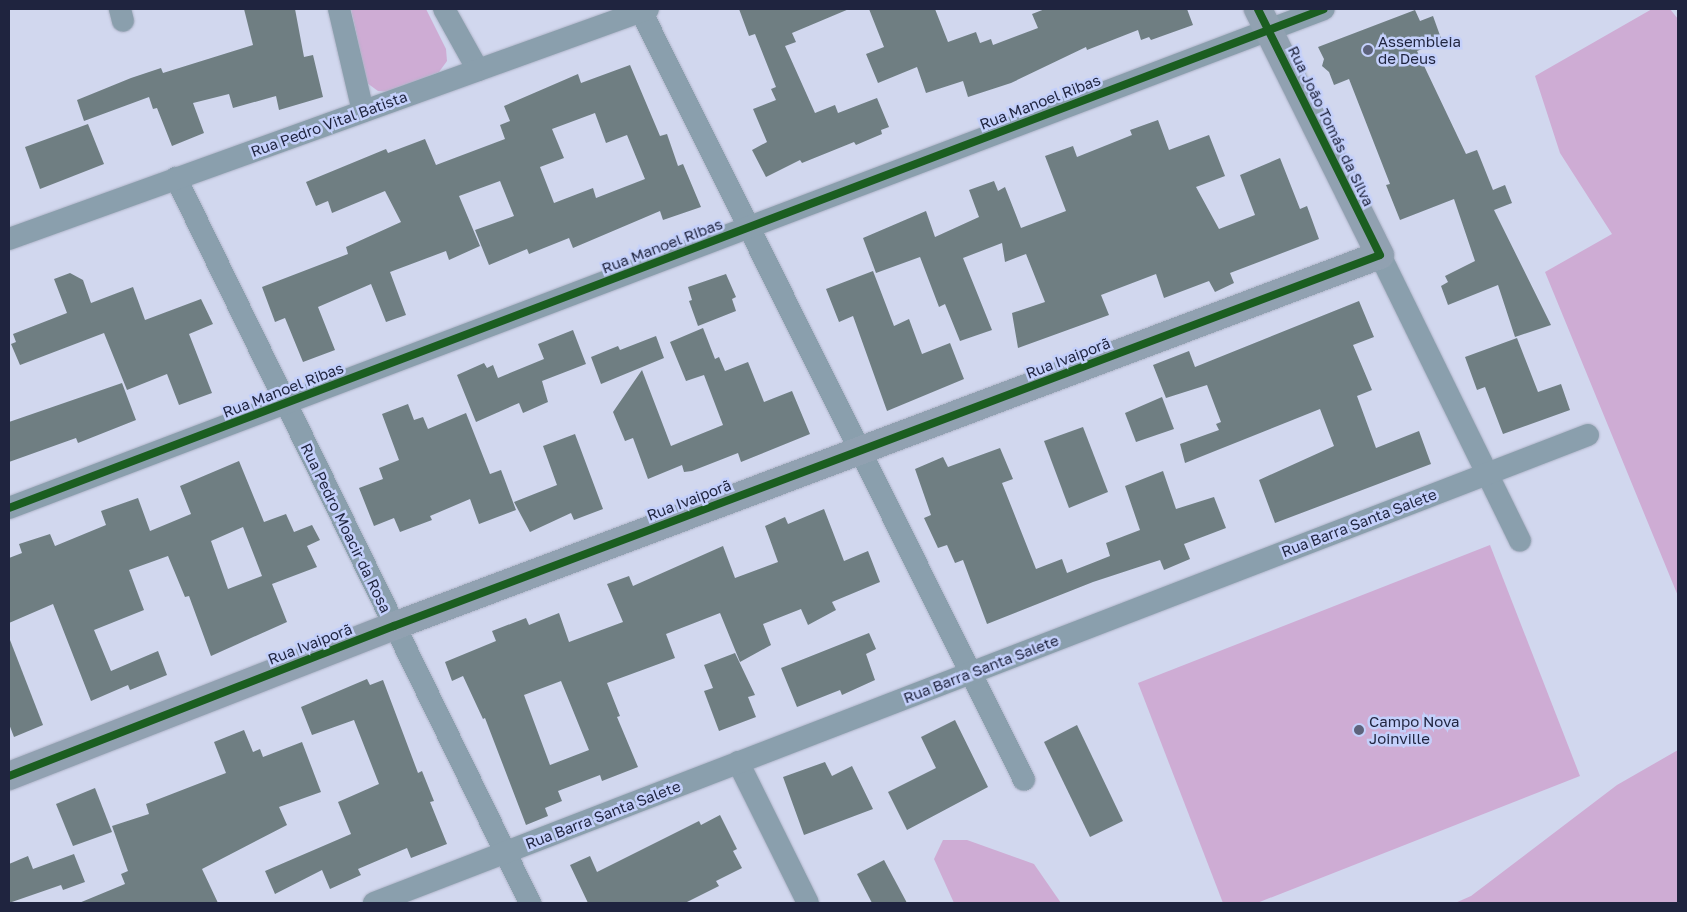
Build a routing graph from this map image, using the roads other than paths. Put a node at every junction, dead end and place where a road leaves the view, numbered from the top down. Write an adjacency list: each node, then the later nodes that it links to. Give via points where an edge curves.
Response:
1 (339, 9): 7 (street)
2 (444, 9): 6 (street)
3 (1324, 9): 5 (street, Rua Manoel Ribas)
4 (643, 10): 6 (street, Rua Pedro Vital Batista); 9 (street)
5 (1264, 19): 9 (street, Rua Manoel Ribas); 11 (street, Rua João Tomás da Silva)
6 (478, 70): 7 (street, Rua Pedro Vital Batista)
7 (363, 111): 8 (street, Rua Pedro Vital Batista)
8 (176, 178): 10 (street, Rua Pedro Vital Batista); 12 (street, Rua Pedro Moacir da Rosa)
9 (748, 228): 12 (street, Rua Manoel Ribas); 14 (street)
10 (9, 238)
11 (1380, 255): 14 (street, Rua Ivaiporã); 15 (street, Rua João Tomás da Silva)
12 (285, 404): 16 (street, Rua Manoel Ribas); 18 (street, Rua Pedro Moacir da Rosa)
13 (1588, 435): 15 (street, Rua Barra Santa Salete)
14 (860, 450): 18 (street, Rua Ivaiporã); 19 (street)
15 (1487, 474): 17 (street, Rua João Tomás da Silva); 19 (street, Rua Barra Santa Salete)
16 (9, 508)
17 (1520, 541)
18 (394, 626): 21 (street, Rua Ivaiporã); 23 (street, Rua Pedro Moacir da Rosa)
19 (971, 673): 20 (street, Rua Barra Santa Salete); 22 (street)
20 (738, 762): 23 (street, Rua Barra Santa Salete); 26 (street)
21 (9, 776)
22 (1024, 780)
23 (505, 853): 24 (street, Rua Barra Santa Salete); 25 (street, Rua Pedro Moacir da Rosa)
24 (374, 903)
25 (530, 903)
26 (808, 903)

